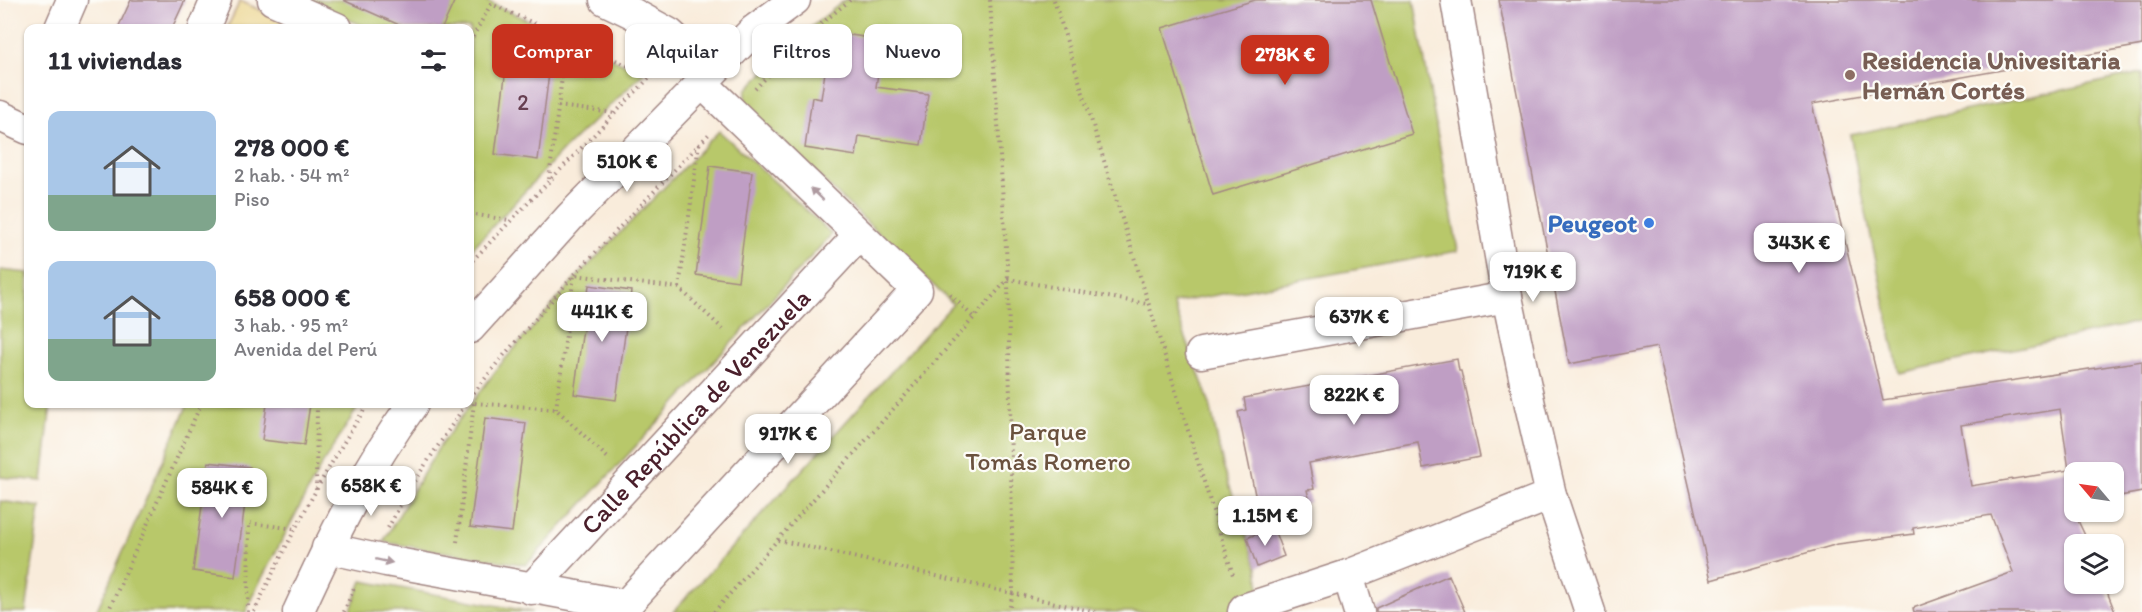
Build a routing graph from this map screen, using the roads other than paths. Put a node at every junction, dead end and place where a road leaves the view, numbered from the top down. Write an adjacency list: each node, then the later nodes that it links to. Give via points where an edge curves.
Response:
1 (72, 0): 8 (street)
2 (216, 0): 9 (street)
3 (273, 0): 10 (street)
4 (604, 0): 11 (street)
5 (773, 0): 12 (street)
6 (795, 0): 13 (street)
7 (1456, 0): 19 (street)
8 (62, 24)
9 (206, 24)
10 (328, 24)
11 (652, 24)
12 (757, 24)
13 (761, 24)
14 (752, 31): 15 (street)
15 (740, 43)
16 (706, 78): 20 (street, via 570,217)
17 (708, 78): 18 (street, one-way to 17, via 732,112)
18 (859, 235): 26 (street, Calle República de Venezuela); 26 (street, via 917,290 626,605)
19 (1507, 297): 21 (street); 23 (street)
20 (474, 324)
21 (1202, 353)
22 (410, 408): 24 (street, via 362,483)
23 (1551, 495): 25 (street); 30 (street)
24 (327, 548): 26 (street, one-way to 26); 28 (street)
25 (1348, 575): 27 (street); 29 (street)
26 (531, 589)
27 (1244, 611)
28 (298, 612)
29 (1359, 612)
30 (1590, 612)

